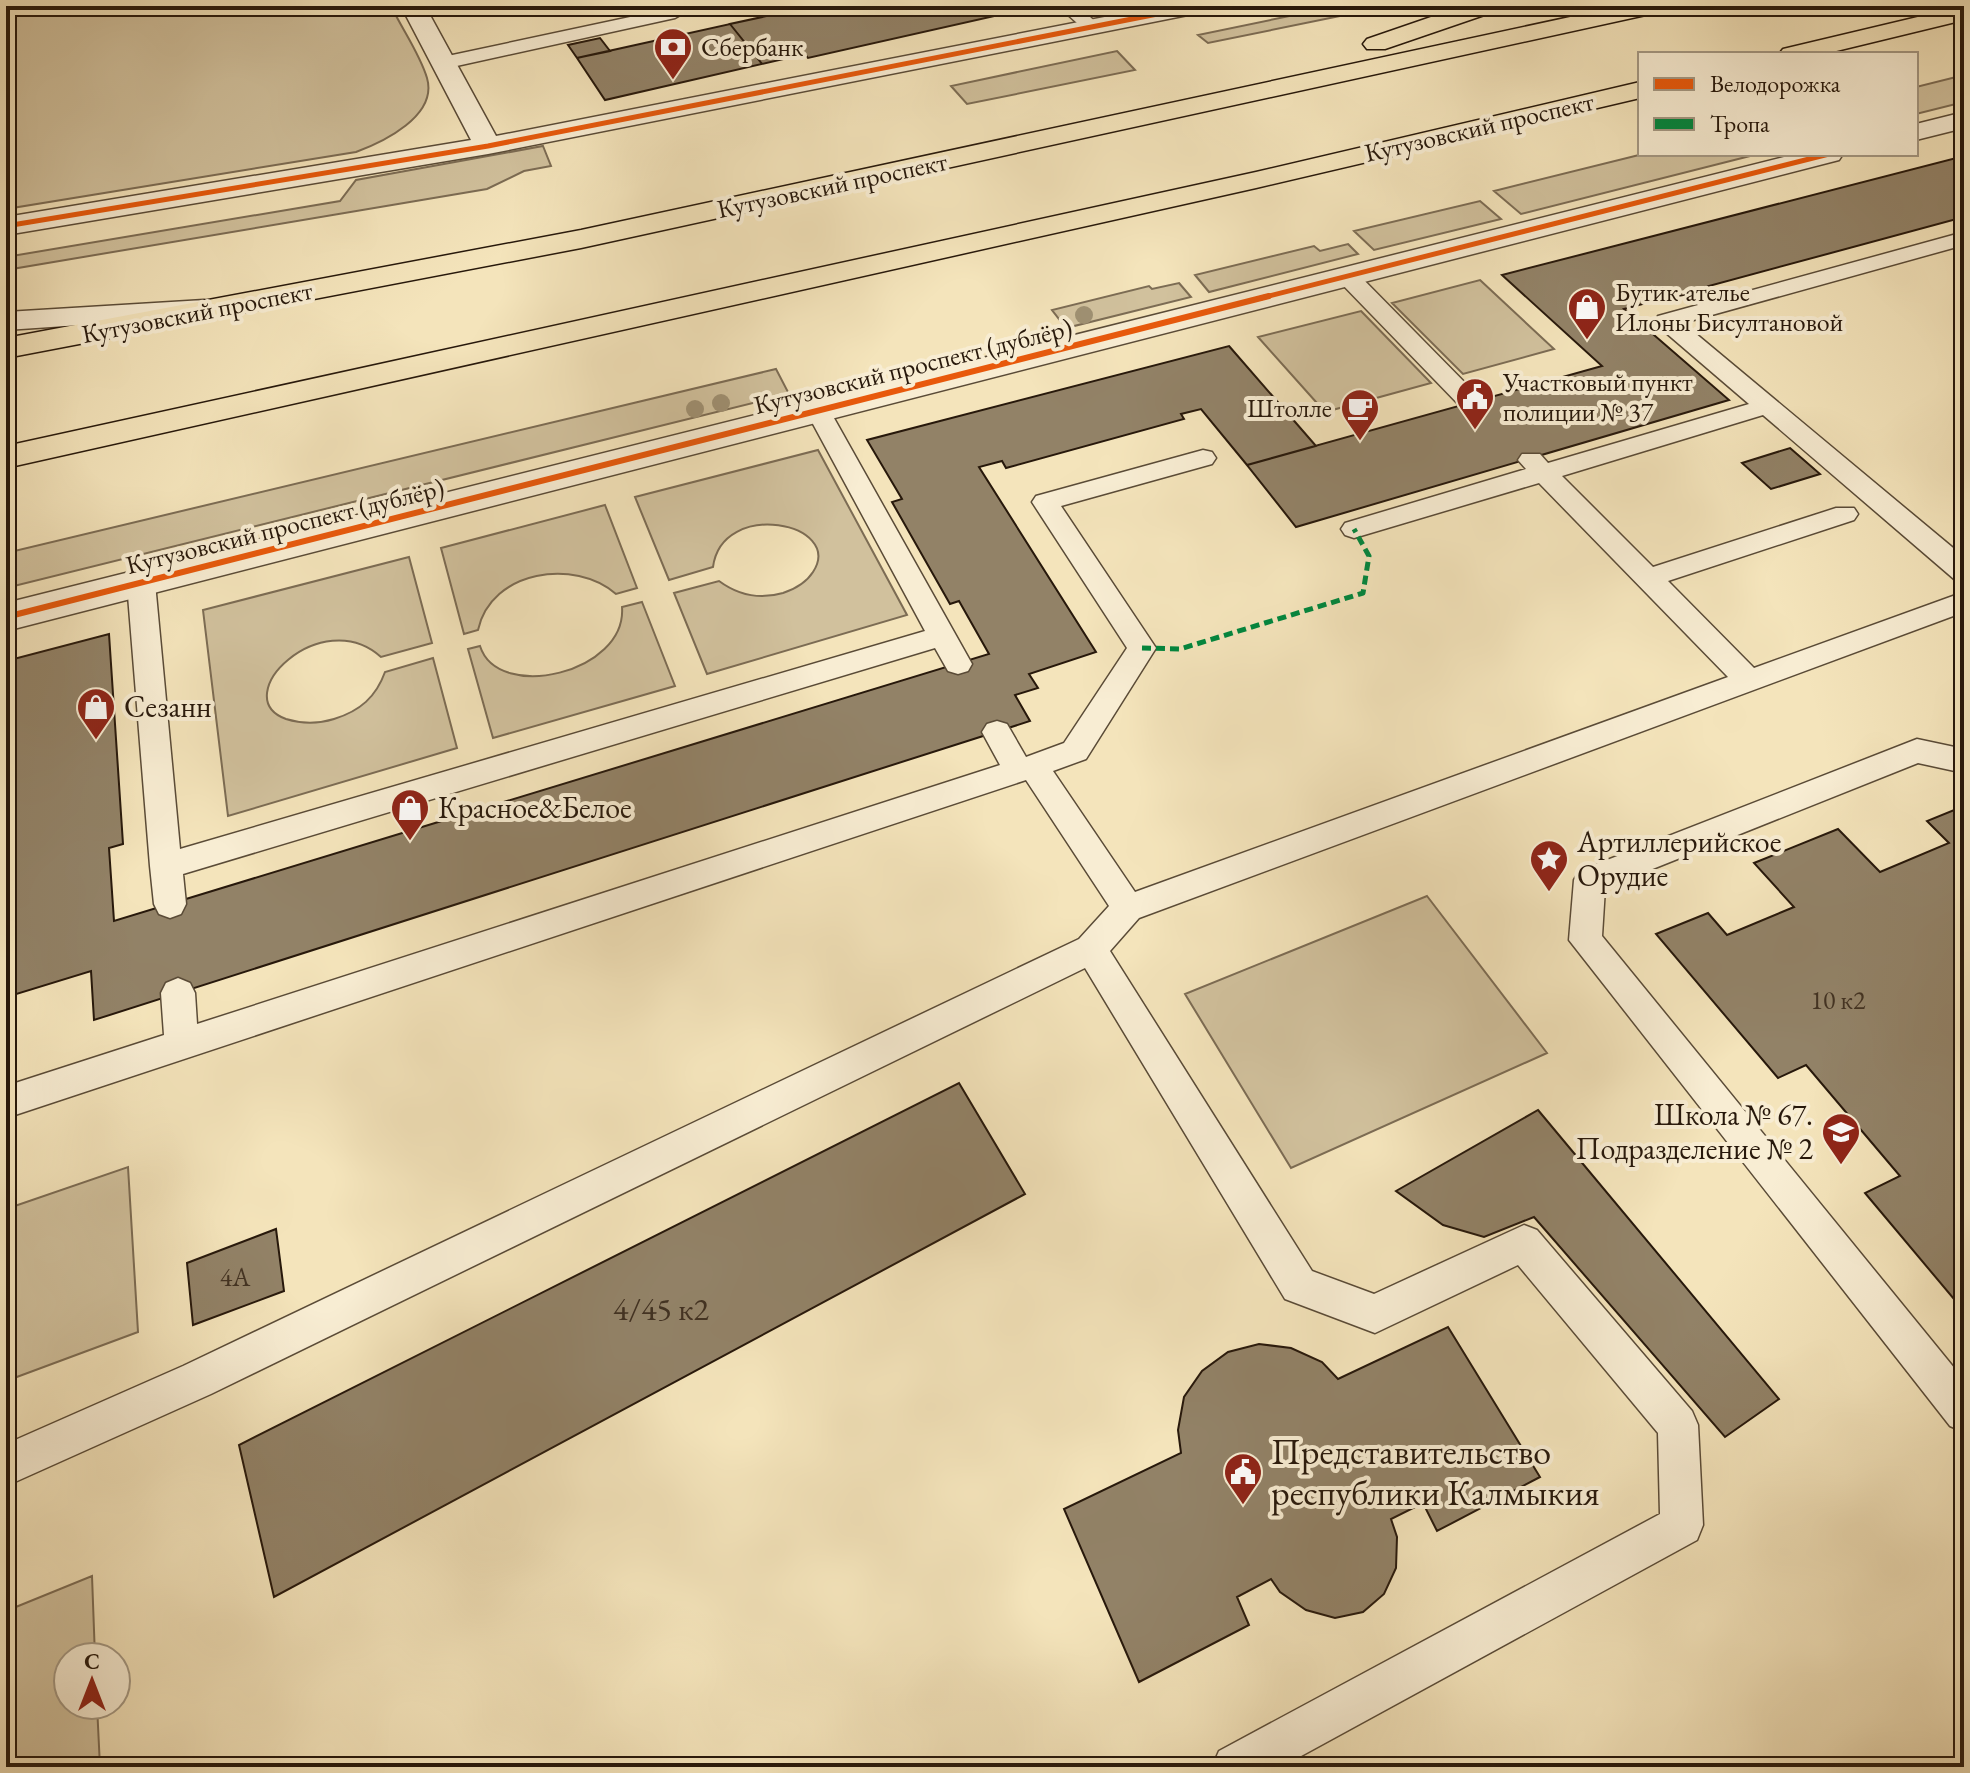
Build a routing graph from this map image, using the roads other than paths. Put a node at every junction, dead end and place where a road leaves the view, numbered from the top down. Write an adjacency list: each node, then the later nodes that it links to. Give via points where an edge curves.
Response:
1 (413, 6): 11 (street)
2 (669, 6): 11 (lane, via 675,13)
3 (1067, 6): 9 (lane)
4 (1198, 6): 7 (street)
5 (1487, 6): 13 (main road)
6 (1655, 6): 13 (main road, Кутузовский проспект)
7 (1140, 11): 9 (street)
8 (1964, 13): 10 (main road)
9 (1092, 27): 16 (street)
10 (1800, 52)
11 (443, 63): 16 (street)
12 (1638, 90): 27 (main road, Кутузовский проспект)
13 (1185, 110): 21 (main road, Кутузовский проспект, via 581,239)
14 (1964, 120): 15 (street)
15 (1918, 132)
16 (488, 146): 18 (street)
17 (1821, 156): 20 (street, Кутузовский проспект (дублёр))
18 (6, 226)
19 (1964, 238): 25 (lane, via 1666,321)
20 (1347, 276): 24 (lane); 26 (street, Кутузовский проспект (дублёр))
21 (222, 308): 22 (street); 23 (main road, Кутузовский проспект)
22 (6, 321)
23 (6, 348)
24 (1471, 403)
25 (1768, 406): 29 (lane); 32 (lane)
26 (818, 411): 34 (street, Кутузовский проспект (дублёр)); 37 (lane)
27 (6, 457)
28 (1203, 458): 42 (lane, via 1045,502 1142,648 1075,751)
29 (1536, 466): 31 (lane); 33 (lane)
30 (1845, 514): 33 (lane)
31 (1354, 529)
32 (1964, 572)
33 (1648, 578): 39 (lane)
34 (141, 583): 36 (street, Кутузовский проспект (дублёр)); 43 (lane)
35 (1964, 602): 39 (lane)
36 (6, 617)
37 (942, 636): 38 (lane); 43 (lane)
38 (958, 664)
39 (1748, 679): 45 (lane)
40 (997, 732): 42 (lane)
41 (1964, 761): 50 (lane, via 1917,751 1590,880 1585,940)
42 (1026, 768): 45 (lane); 48 (lane)
43 (166, 866): 44 (lane)
44 (170, 904)
45 (1128, 908): 46 (lane)
46 (1091, 949): 51 (lane, via 211,1373); 52 (lane, via 1299,1285 1375,1314 1524,1243 1678,1425 1682,1525)
47 (178, 993): 48 (lane)
48 (182, 1045): 49 (lane)
49 (6, 1102)
50 (1964, 1412)
51 (6, 1465)
52 (1235, 1767)

